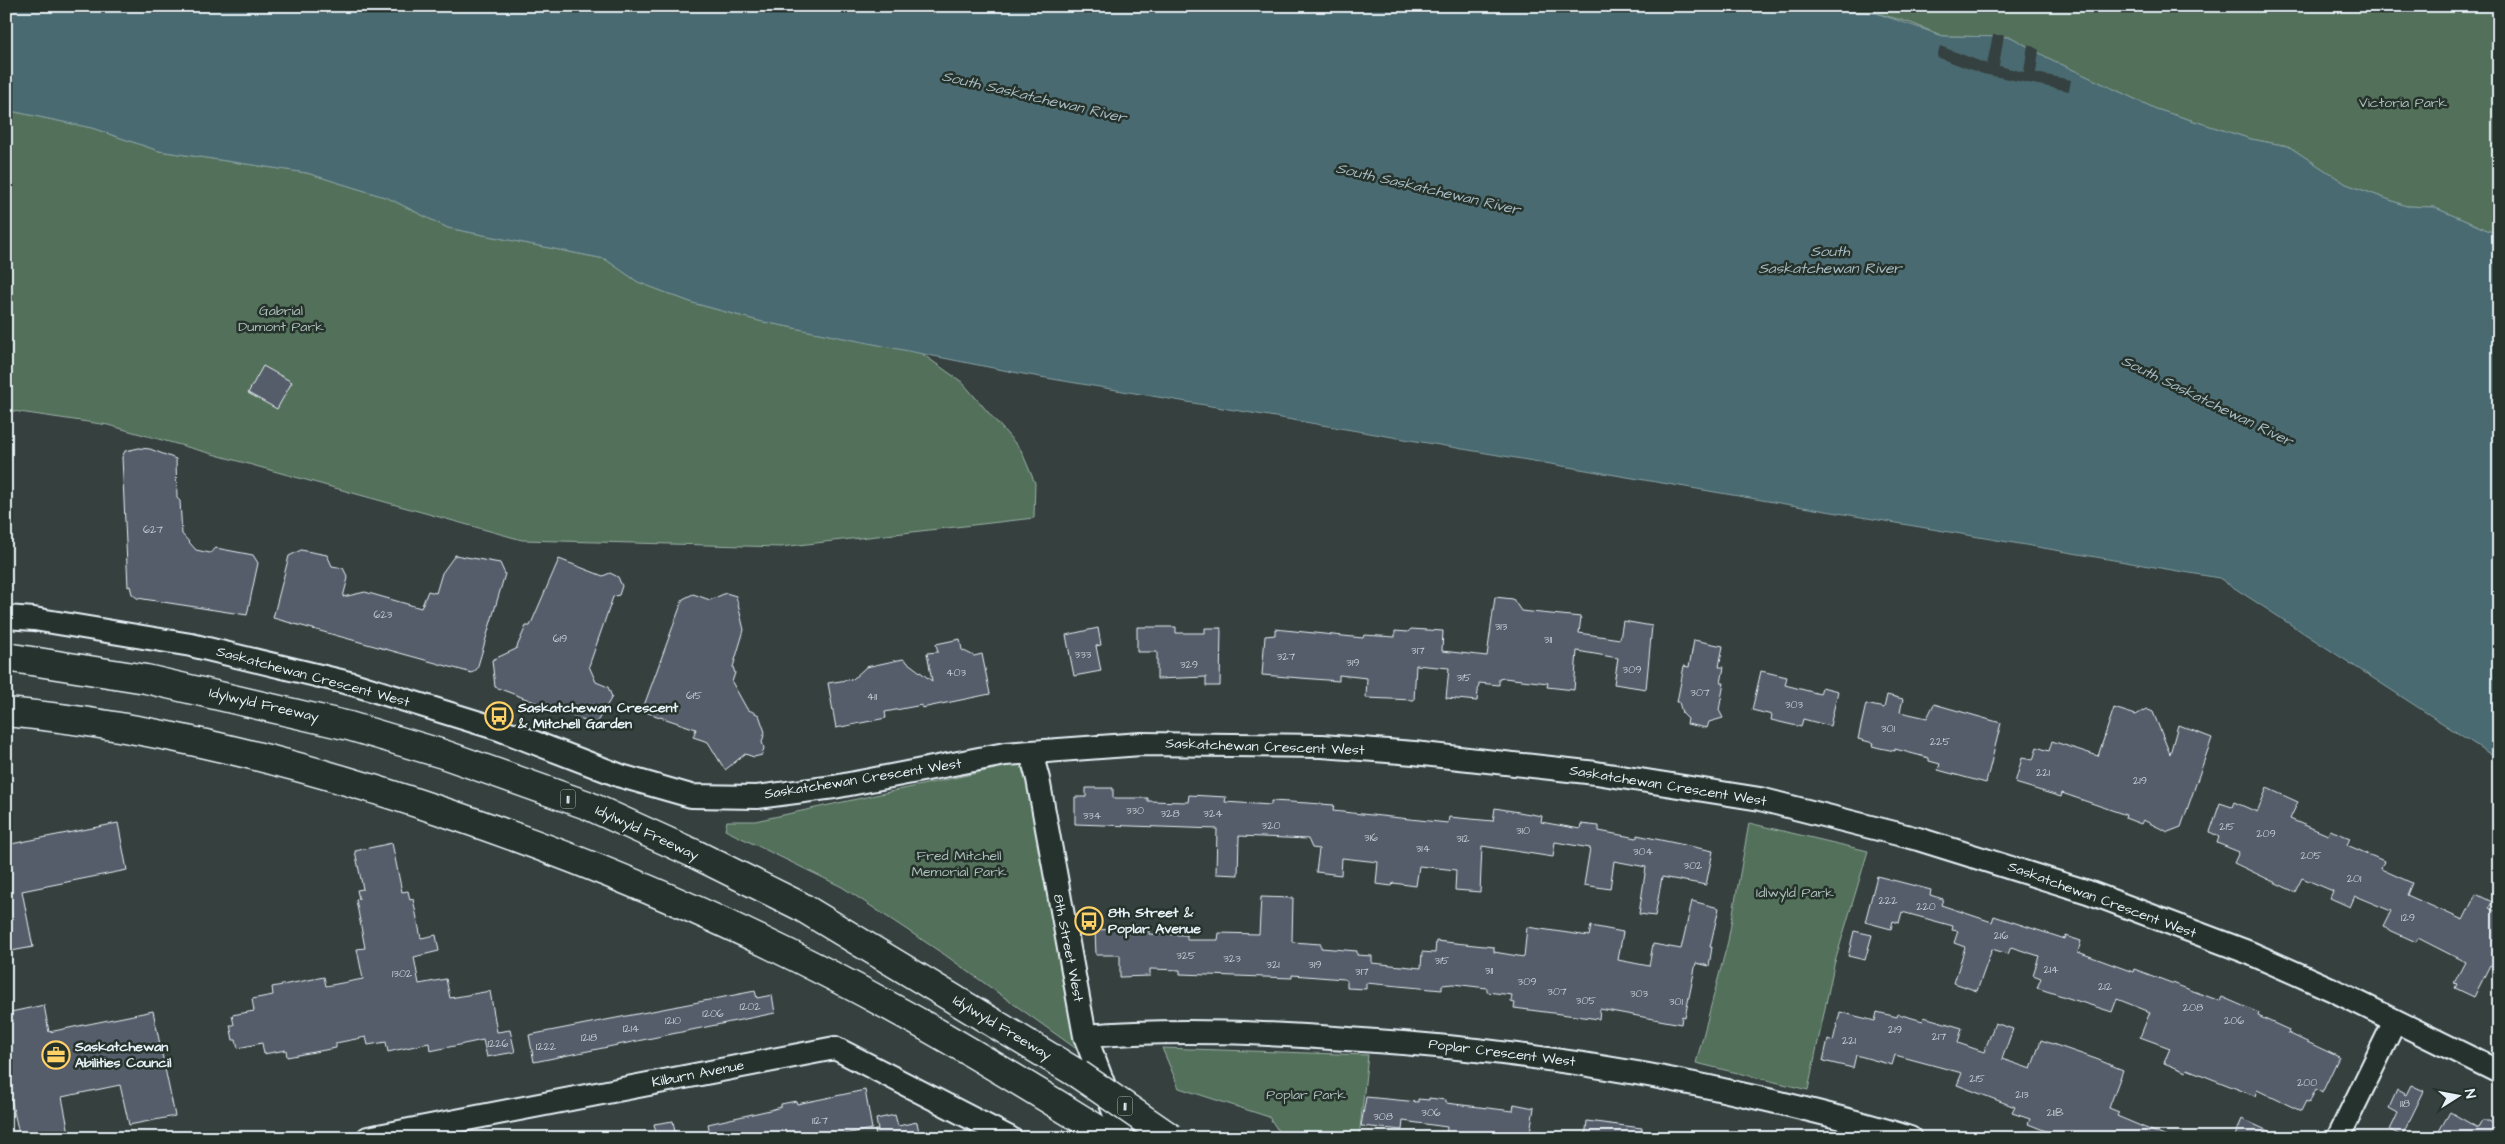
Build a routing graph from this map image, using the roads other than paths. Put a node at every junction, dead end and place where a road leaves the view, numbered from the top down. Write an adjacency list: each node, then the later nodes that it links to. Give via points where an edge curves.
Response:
1 (6, 616): 4 (street, Saskatchewan Crescent West, via 190,645 354,684 499,730 621,776 692,796 757,797 1005,754)
2 (6, 656): 13 (highway, Idylwyld Freeway / 11, bridge, via 155,681 349,726 443,754 587,805 800,906 1078,1074)
3 (6, 712): 11 (highway, via 181,738 288,763 371,787 606,870 713,917 899,1011)
4 (1031, 753): 5 (street, Saskatchewan Crescent West, via 1141,744 1322,746 1513,762 1760,799 1918,839 2088,892 2250,953); 6 (street, 8th Street West)
5 (2395, 1021): 7 (street, Saskatchewan Crescent West); 15 (street)
6 (1085, 1036): 12 (street, 8th Street West); 14 (street, Poplar Crescent West, via 1238,1031 1443,1045 1571,1061 1704,1085)
7 (2499, 1072)
8 (462, 1128): 9 (street, Kilburn Avenue); 10 (street, Kilburn Avenue, via 835,1048)
9 (368, 1138)
10 (1010, 1138)
11 (1112, 1138)
12 (1124, 1138)
13 (1171, 1138)
14 (1910, 1138)
15 (2338, 1138)

